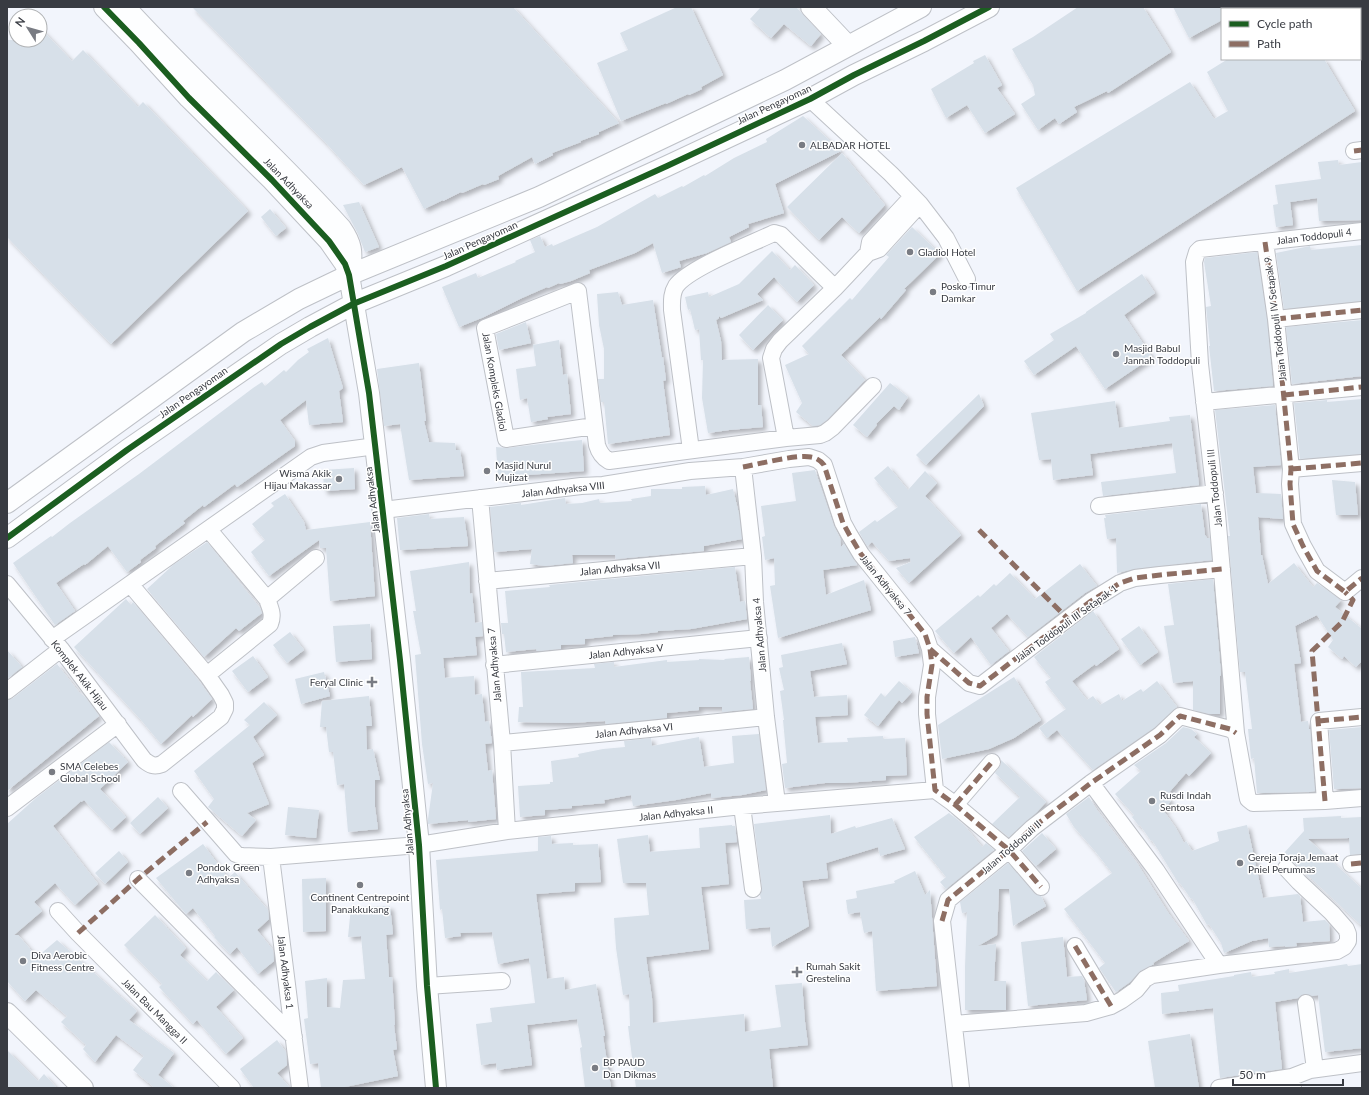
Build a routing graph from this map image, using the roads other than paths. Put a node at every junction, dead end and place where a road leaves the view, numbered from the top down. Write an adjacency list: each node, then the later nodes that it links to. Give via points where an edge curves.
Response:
1 (104, 7): 13 (street, Jalan Adhyaksa, via 320,231 339,255)
2 (125, 7): 13 (street, Jalan Adhyaksa, via 169,55 243,126 341,228 348,238 352,255)
3 (811, 7): 6 (street)
4 (921, 7): 6 (street, Jalan Pengayoman)
5 (989, 7): 8 (street, Jalan Pengayoman)
6 (848, 46): 7 (street, Jalan Pengayoman)
7 (821, 62): 8 (street); 13 (street, Jalan Pengayoman, via 539,197)
8 (834, 86): 9 (street, Jalan Pengayoman)
9 (810, 99): 10 (street); 16 (street, Jalan Pengayoman, via 446,266)
10 (916, 200): 14 (street, via 946,238); 15 (street, via 879,249 868,252)
11 (1362, 231): 12 (street, Jalan Toddopuli 4)
12 (1265, 242): 18 (street, Jalan Toddopuli IV Setapak 9); 22 (street, Jalan Toddopuli III, via 1200,249 1197,252 1194,262)
13 (350, 275): 16 (street, Jalan Adhyaksa); 26 (street, Jalan Pengayoman, via 299,299 243,332)
14 (967, 279)
15 (835, 288): 24 (street, via 780,341 771,358); 27 (street, via 781,235 774,233 716,260 687,276 677,286 672,295 672,310)
16 (353, 304): 25 (street, Jalan Adhyaksa, via 362,347); 31 (street, Jalan Pengayoman, via 281,344)
17 (1362, 310): 18 (street)
18 (1276, 319): 21 (street, Jalan Toddopuli IV Setapak 9)
19 (873, 386): 24 (street, Jalan Kompleks Gladiol, via 826,433 812,437)
20 (1362, 387): 21 (street)
21 (1284, 395): 22 (street); 30 (street, Jalan Toddopuli IV Setapak 9)
22 (1204, 402): 32 (street, Jalan Toddopuli III)
23 (594, 426): 23 (street, Jalan Kompleks Gladiol, via 578,291 485,328 506,439); 27 (street, Jalan Kompleks Gladiol, via 599,452 609,461)
24 (786, 438): 27 (street, Jalan Kompleks Gladiol)
25 (376, 446): 36 (street, Jalan Adhyaksa); 37 (street, via 311,457)
26 (80, 449): 31 (street); 34 (street, Jalan Pengayoman)
27 (691, 450)
28 (1362, 463): 30 (street)
29 (743, 467): 33 (street, Jalan Adhyaksa VIII, via 690,471 603,485); 39 (street, Jalan Adhyaksa 4); 49 (street, Jalan Adhyaksa 7, via 808,457 821,461 849,534 861,554 925,634)
30 (1291, 468): 42 (street, Jalan Toddopuli IV Setapak 9, via 1293,524 1317,571 1346,592)
31 (98, 472): 38 (street, Jalan Pengayoman)
32 (1215, 493): 35 (street); 41 (street, Jalan Toddopuli III)
33 (480, 498): 36 (street, Jalan Adhyaksa VIII); 43 (street, Jalan Adhyaksa 7)
34 (7, 503)
35 (1099, 506)
36 (383, 510): 69 (street, Jalan Adhyaksa)
37 (209, 530): 45 (street); 46 (street)
38 (7, 538)
39 (753, 556): 43 (street, Jalan Adhyaksa VII); 47 (street, Jalan Adhyaksa 4)
40 (316, 558): 46 (street)
41 (1222, 569): 49 (street, Jalan Toddopuli III Setapak 1, via 1135,578 1120,583 1091,601 980,686 969,684); 56 (street, Jalan Toddopuli III)
42 (1362, 578)
43 (487, 581): 50 (street, Jalan Adhyaksa 7)
44 (7, 584): 48 (street, Komplek Akik Hijau)
45 (130, 584): 48 (street); 51 (street)
46 (267, 598): 51 (street, via 272,612 270,624)
47 (759, 638): 50 (street, Jalan Adhyaksa V); 53 (street, Jalan Adhyaksa 4)
48 (56, 644): 52 (street); 55 (street, Komplek Akik Hijau)
49 (930, 648): 60 (street, Jalan Adhyaksa 7, via 932,665 927,714)
50 (494, 665): 57 (street, Jalan Adhyaksa 7)
51 (207, 675): 55 (street, Komplek Akik Hijau, via 225,703 222,716 162,764 152,766 144,760)
52 (7, 691)
53 (766, 717): 57 (street, Jalan Adhyaksa VI); 64 (street, Jalan Adhyaksa 4)
54 (1362, 717): 63 (street, via 1319,721)
55 (118, 724): 67 (street)
56 (1236, 733): 59 (street, Jalan Toddopuli II, via 1230,729 1180,716 1160,735); 63 (street, Jalan Toddopuli III, via 1248,800 1253,803)
57 (502, 743): 68 (street, Jalan Adhyaksa 7)
58 (992, 762): 65 (street)
59 (1091, 783): 70 (street, Jalan Toddopuli II, via 1032,828); 78 (street, via 1156,870)
60 (935, 790): 64 (street, Jalan Adhyaksa II); 65 (street)
61 (181, 791): 71 (street, via 236,854)
62 (1362, 798): 63 (street)
63 (1325, 801)
64 (777, 803): 66 (street, Jalan Adhyaksa II)
65 (955, 805): 70 (street)
66 (742, 806): 68 (street, Jalan Adhyaksa II); 75 (street)
67 (7, 808)
68 (507, 831): 69 (street, Jalan Adhyaksa II)
69 (419, 845): 71 (street, Jalan Adhyaksa II); 80 (street, Jalan Adhyaksa)
70 (1009, 850): 74 (street); 84 (street, Jalan Toddopuli II, via 948,900 945,908 942,921)
71 (271, 857): 85 (street, Jalan Adhyaksa 1)
72 (1286, 868): 78 (street, via 1346,928 1348,941 1344,947 1337,951)
73 (138, 880): 85 (street)
74 (1042, 887)
75 (753, 889)
76 (58, 911): 90 (street, Jalan Bau Mangga II)
77 (1075, 946): 82 (street)
78 (1218, 965): 82 (street, via 1152,976)
79 (502, 981): 80 (street)
80 (427, 986): 92 (street, Jalan Adhyaksa)
81 (1306, 1003): 87 (street)
82 (1111, 1006): 84 (street, via 1086,1013)
83 (7, 1013): 89 (street)
84 (954, 1024): 93 (street, Jalan Toddopuli II)
85 (294, 1038): 91 (street, Jalan Adhyaksa 1)
86 (1362, 1063): 87 (street)
87 (1315, 1069): 88 (street, via 1306,1071)
88 (1292, 1083): 94 (street)
89 (82, 1088)
90 (232, 1088)
91 (300, 1088)
92 (436, 1088)
93 (961, 1088)
94 (1219, 1088)

